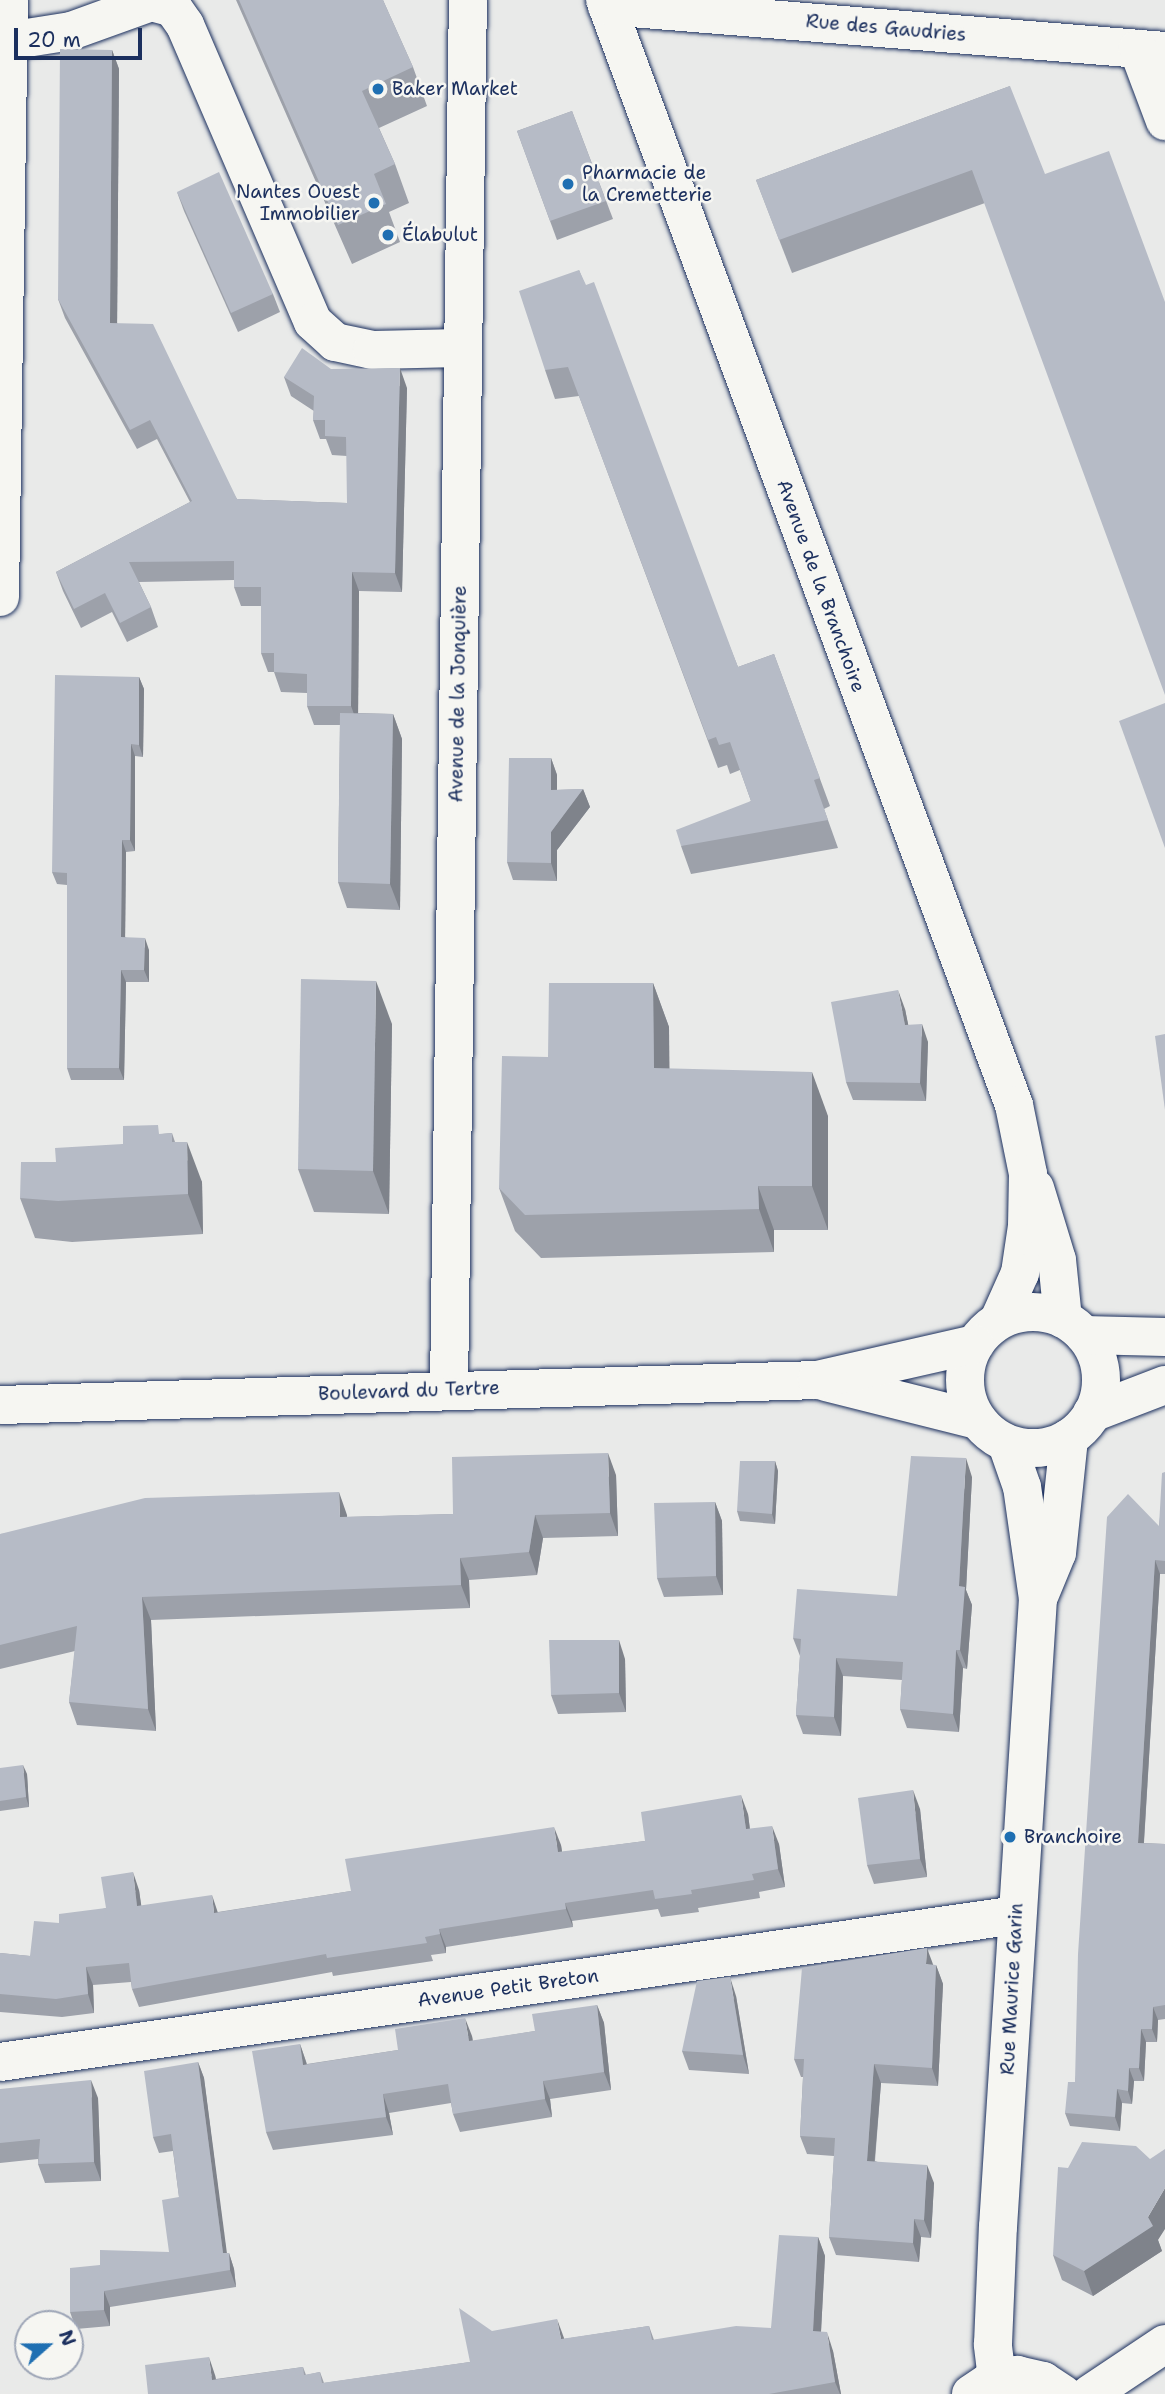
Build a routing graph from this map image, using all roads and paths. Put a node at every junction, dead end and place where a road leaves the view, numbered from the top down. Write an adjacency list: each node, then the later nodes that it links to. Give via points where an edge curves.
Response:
1 (9, 0): 5 (street)
2 (468, 0): 8 (street, Avenue de la Jonquière)
3 (606, 3): 4 (street, Rue des Gaudries); 10 (street, Avenue de la Branchoire, via 1014,1105)
4 (932, 16): 6 (street, Rue des Gaudries)
5 (8, 41): 8 (street, via 71,31 151,2 173,8 185,25 313,322 335,342 372,350); 9 (street)
6 (1152, 50): 7 (street)
7 (1165, 121)
8 (462, 348): 16 (street, Avenue de la Jonquière)
9 (0, 597)
10 (1028, 1174): 11 (street, Avenue de la Branchoire, via 1051,1233); 12 (street, Avenue de la Branchoire, via 1020,1273)
11 (1074, 1327): 12 (street, via 1035,1312); 13 (street); 19 (street, via 1100,1373)
12 (987, 1332): 14 (street, Boulevard du Tertre); 18 (street, via 965,1387)
13 (1165, 1337)
14 (817, 1380): 16 (street, Boulevard du Tertre); 18 (street, Boulevard du Tertre, via 924,1403)
15 (1165, 1385): 19 (street)
16 (449, 1389): 17 (street, Boulevard du Tertre)
17 (0, 1405)
18 (977, 1420): 20 (street)
19 (1081, 1426): 20 (street, via 1037,1449); 21 (street, Rue Maurice Garin, via 1057,1553)
20 (1007, 1444): 21 (street, Rue Maurice Garin, via 1023,1487)
21 (1038, 1599): 22 (street, Rue Maurice Garin)
22 (1016, 1915): 23 (street, Avenue Petit Breton); 25 (street, Rue Maurice Garin, via 993,2344)
23 (0, 2062)
24 (1165, 2344): 27 (street)
25 (984, 2386): 26 (street, via 1030,2377)
26 (1063, 2394)
27 (1090, 2394)

